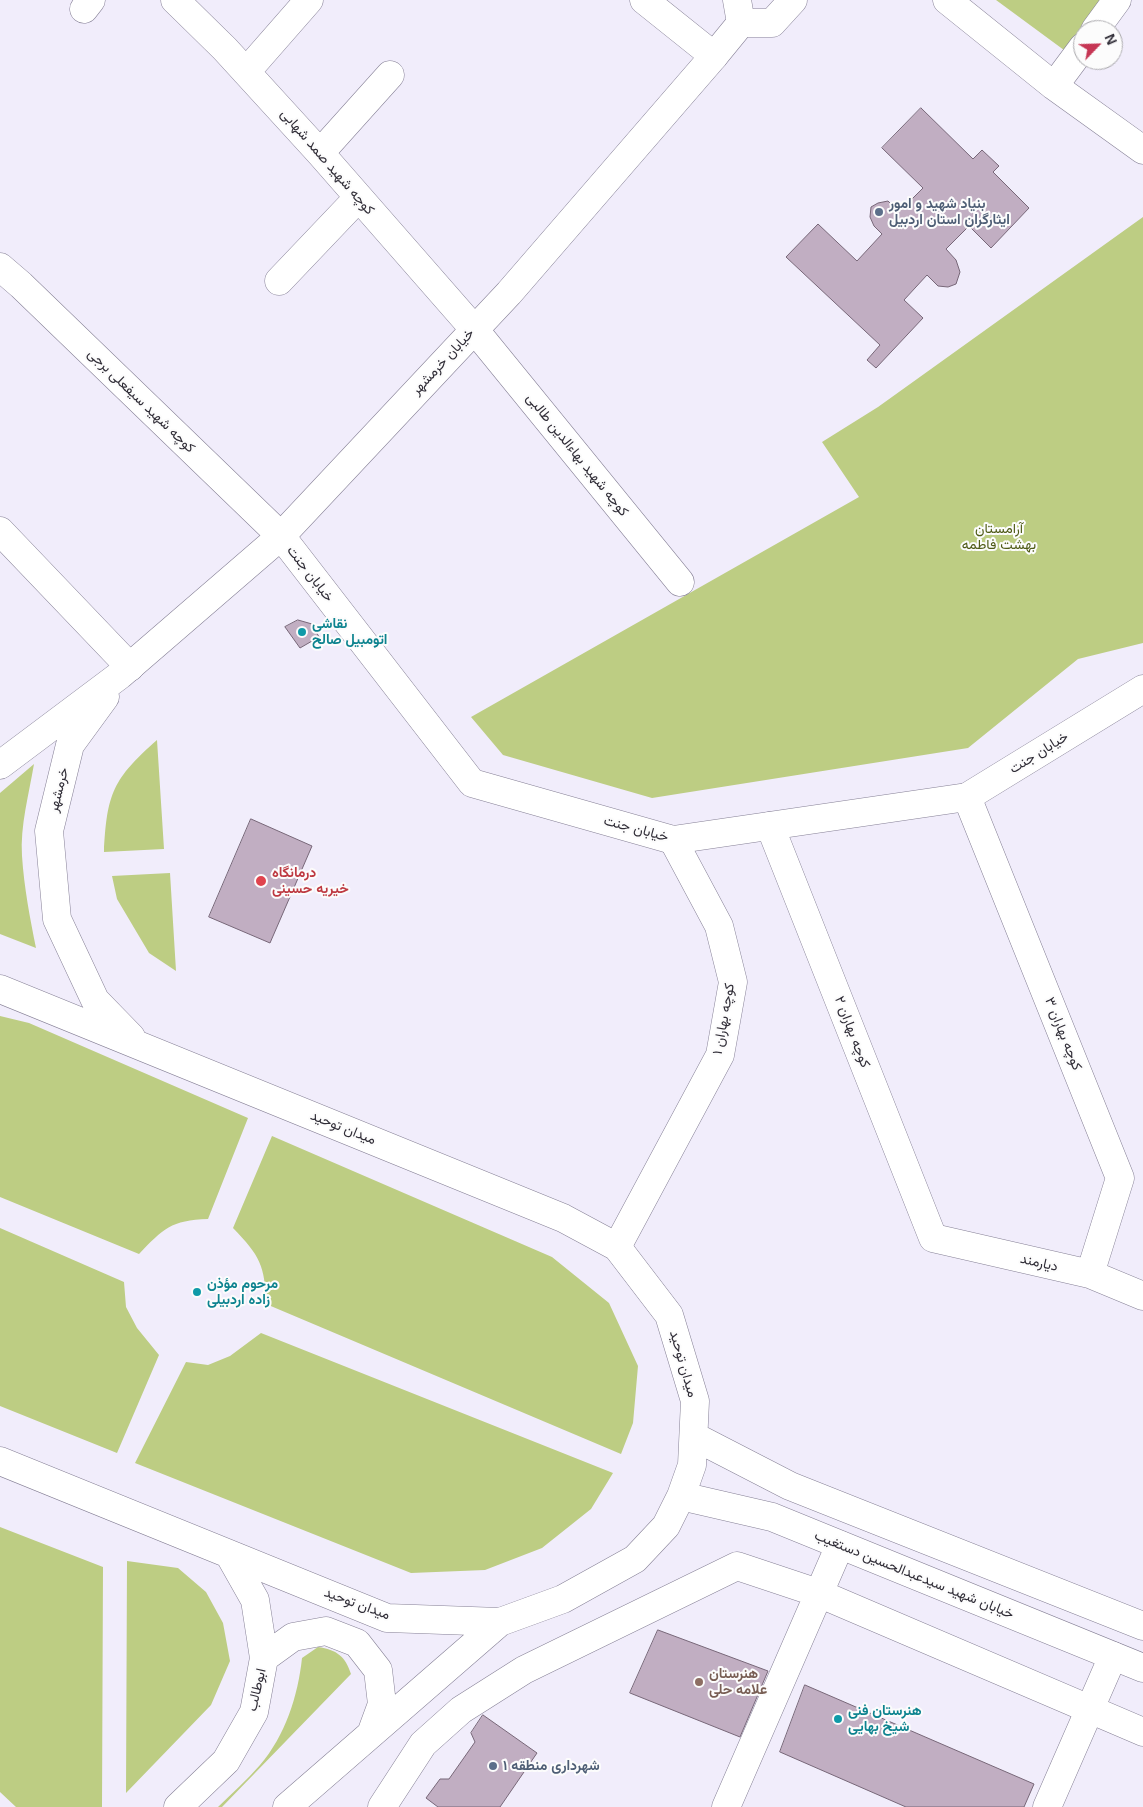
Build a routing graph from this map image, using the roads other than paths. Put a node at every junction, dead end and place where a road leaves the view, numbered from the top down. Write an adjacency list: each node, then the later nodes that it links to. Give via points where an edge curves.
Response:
1 (175, 0): 11 (street, کوچه شهید صمد شهابی)
2 (309, 0): 11 (street)
3 (644, 0): 9 (street)
4 (793, 0): 7 (street, خیابان خرمشهر, via 772,24)
5 (947, 0): 13 (street)
6 (1117, 0): 8 (street)
7 (739, 12): 9 (street, خیابان خرمشهر)
8 (1102, 20)
9 (714, 56): 19 (street, خیابان خرمشهر)
10 (1073, 60): 13 (street)
11 (246, 72): 15 (street, کوچه شهید صمد شهابی)
12 (390, 75): 15 (street)
13 (1054, 86): 14 (street)
14 (1143, 150)
15 (320, 153): 16 (street, کوچه شهید صمد شهابی)
16 (358, 198): 18 (street); 19 (street, کوچه شهید صمد شهابی)
17 (0, 268): 21 (street, کوچه شهید سیفعلی برجی)
18 (279, 281)
19 (474, 329): 21 (street, خیابان خرمشهر); 22 (street, کوچه شهید بهاءالدین طالبی)
20 (0, 531): 23 (street)
21 (281, 536): 23 (street, خیابان خرمشهر); 28 (street, خیابان جنت, via 472,783)
22 (680, 582)
23 (125, 671): 25 (street); 30 (street, خرمشهر, via 70,745 49,831 57,919 95,1000)
24 (1143, 689): 26 (street, خیابان جنت)
25 (0, 765)
26 (967, 797): 27 (street, خیابان جنت); 33 (street, کوچه بهاران ۳, via 1120,1178)
27 (770, 826): 28 (street, خیابان جنت); 31 (street, کوچه بهاران ۲)
28 (673, 840): 32 (street, کوچه بهاران ۱, via 719,926 733,982 720,1055)
29 (0, 989): 30 (street, میدان توحید)
30 (138, 1044): 32 (street, میدان توحید, via 563,1218)
31 (933, 1238): 33 (street, دیارمند)
32 (617, 1247): 35 (street, میدان توحید, via 669,1315 695,1401)
33 (1090, 1274): 34 (street, دیارمند)
34 (1143, 1296)
35 (695, 1437): 37 (street, میدان توحید, via 692,1465); 42 (street, via 790,1486)
36 (0, 1460): 39 (street, میدان توحید)
37 (681, 1496): 38 (street, خیابان شهید سیدعبدالحسین دستغیب, via 772,1517); 41 (street, میدان توحید, via 666,1526 635,1560 563,1599)
38 (840, 1545): 40 (street); 43 (street, خیابان شهید سیدعبدالحسین دستغیب)
39 (229, 1554): 41 (street, میدان توحید, via 388,1618); 44 (street, ابوطالب, via 255,1600)
40 (818, 1593): 46 (street); 51 (street, via 737,1566 564,1650 524,1670 461,1710 423,1744); 52 (street)
41 (500, 1622): 48 (street)
42 (1143, 1626)
43 (1113, 1656): 45 (street, خیابان شهید سیدعبدالحسین دستغیب); 46 (street)
44 (264, 1658): 48 (street, via 293,1637 326,1631 357,1644 378,1670 382,1704); 49 (street, ابوطالب, via 254,1712 226,1761)
45 (1143, 1668)
46 (1090, 1710): 47 (street); 53 (street)
47 (1143, 1732)
48 (370, 1735): 50 (street)
49 (178, 1807)
50 (287, 1807)
51 (382, 1807)
52 (726, 1807)
53 (1047, 1807)

